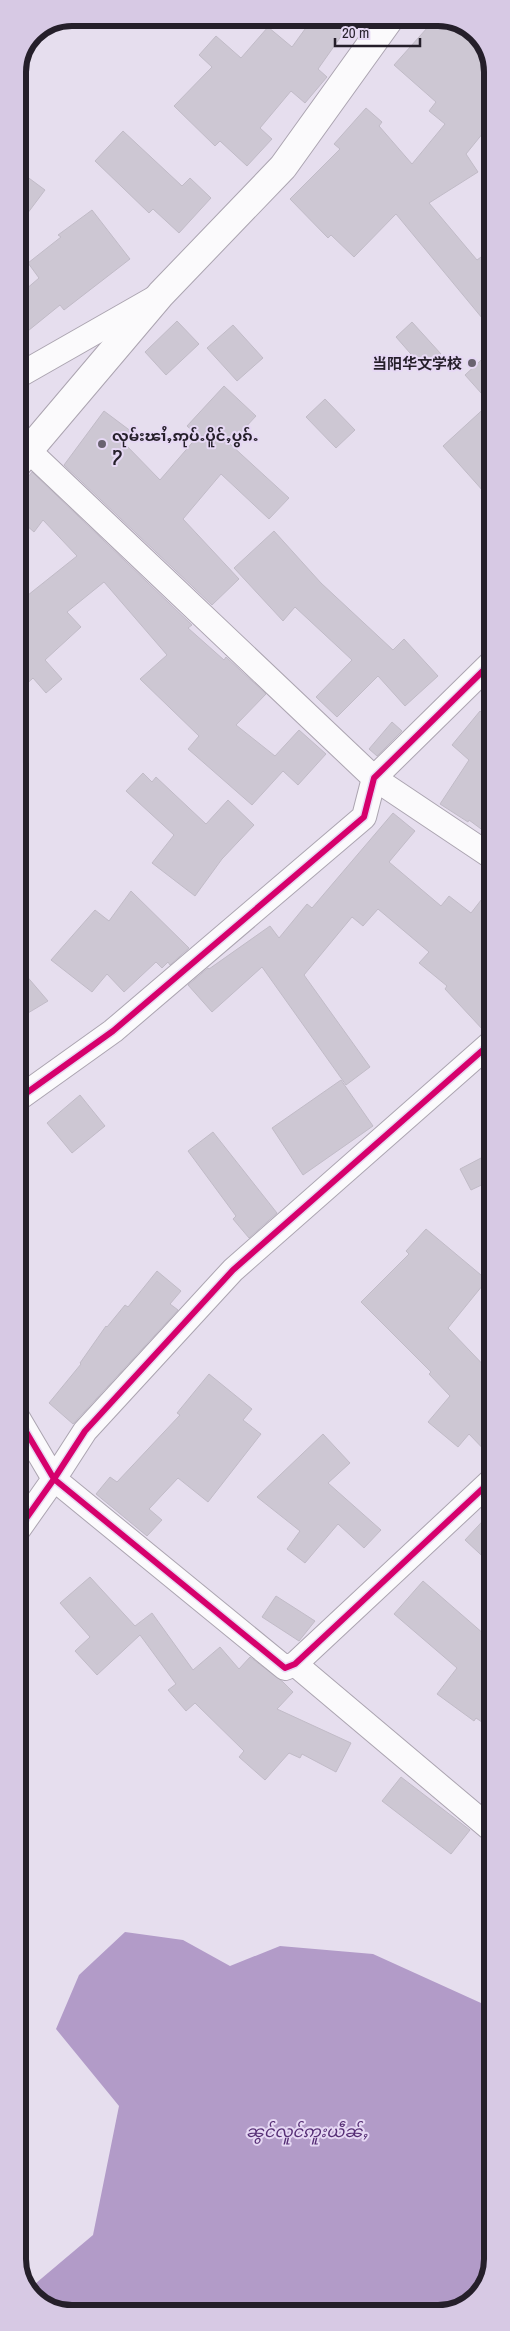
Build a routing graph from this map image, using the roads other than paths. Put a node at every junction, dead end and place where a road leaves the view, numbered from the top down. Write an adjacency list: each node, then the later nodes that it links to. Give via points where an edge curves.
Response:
1 (384, 26): 2 (street, via 283,166)
2 (161, 294): 3 (street); 4 (street)
3 (26, 371)
4 (26, 446)
5 (26, 457): 7 (street)
6 (484, 670): 7 (street)
7 (374, 778): 8 (street); 10 (street, via 364,817 113,1031)
8 (484, 852)
9 (484, 1049): 12 (street, via 233,1270 85,1431)
10 (26, 1093)
11 (26, 1432): 12 (street)
12 (54, 1479): 14 (street); 15 (street, via 285,1668)
13 (484, 1487): 15 (street)
14 (26, 1519)
15 (295, 1664): 16 (street)
16 (484, 1823)

